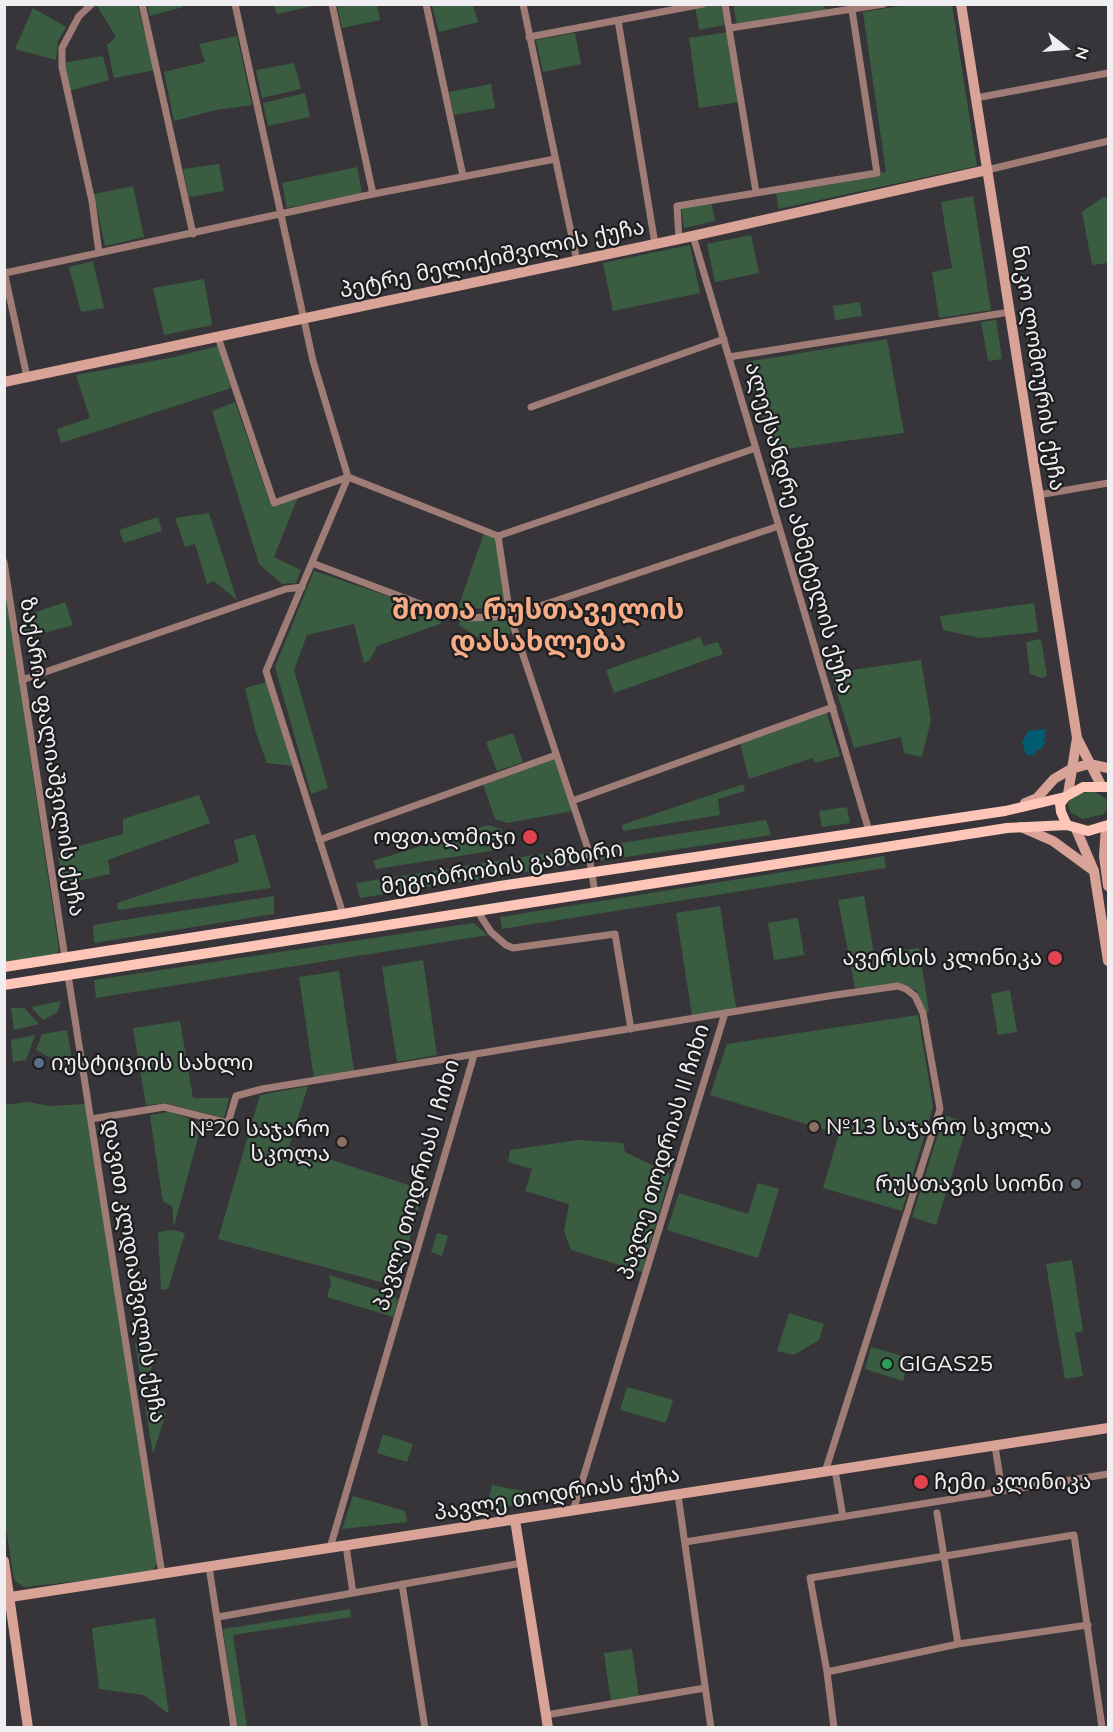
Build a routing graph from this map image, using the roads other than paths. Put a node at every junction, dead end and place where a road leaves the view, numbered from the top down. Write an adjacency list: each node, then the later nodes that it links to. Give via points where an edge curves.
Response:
1 (92, 4): 28 (street, via 79,16 62,48 62,67 92,201)
2 (142, 4): 24 (street)
3 (235, 4): 23 (street)
4 (332, 4): 22 (street)
5 (426, 4): 20 (street)
6 (523, 4): 14 (street)
7 (703, 4): 12 (street)
8 (725, 4): 13 (street)
9 (884, 4): 11 (street)
10 (961, 4): 16 (street, ნიკო ლომოურის ქუჩა)
11 (852, 9): 13 (street); 21 (street, via 877,173)
12 (618, 20): 14 (street); 27 (street)
13 (730, 28): 21 (street)
14 (529, 37): 18 (street)
15 (1108, 73): 16 (street)
16 (976, 98): 19 (street, ნიკო ლომოურის ქუჩა)
17 (1108, 141): 19 (street)
18 (555, 159): 20 (street); 29 (street)
19 (987, 170): 25 (street, პეტრე მელიქიშვილის ქუჩა); 31 (street, ნიკო ლომოურის ქუჩა)
20 (464, 176): 22 (street)
21 (756, 192): 26 (street, via 677,206)
22 (373, 194): 23 (street)
23 (281, 216): 24 (street); 32 (street)
24 (193, 234): 28 (street)
25 (693, 236): 26 (street, პეტრე მელიქიშვილის ქუჩა); 34 (street, ალექსანდრე ახმეტელის ქუჩა)
26 (679, 239): 27 (street, პეტრე მელიქიშვილის ქუჩა)
27 (655, 244): 29 (street, პეტრე მელიქიშვილის ქუჩა)
28 (99, 253): 30 (street)
29 (577, 261): 32 (street, პეტრე მელიქიშვილის ქუჩა)
30 (5, 272): 36 (street)
31 (1010, 312): 35 (street); 42 (street, ნიკო ლომოურის ქუჩა)
32 (303, 319): 33 (street, პეტრე მელიქიშვილის ქუჩა); 40 (street)
33 (218, 337): 36 (street, პეტრე მელიქიშვილის ქუჩა); 40 (street, via 274,504)
34 (724, 339): 35 (street, ალექსანდრე ახმეტელის ქუჩა); 38 (street)
35 (729, 357): 39 (street, ალექსანდრე ახმეტელის ქუჩა)
36 (27, 377): 37 (street, პეტრე მელიქიშვილის ქუჩა)
37 (4, 382)
38 (531, 407)
39 (756, 448): 43 (street, ალექსანდრე ახმეტელის ქუჩა); 44 (street)
40 (348, 477): 44 (street); 46 (street)
41 (1108, 483): 42 (street)
42 (1038, 495): 51 (street, ნიკო ლომოურის ქუჩა)
43 (779, 526): 48 (street); 50 (street, ალექსანდრე ახმეტელის ქუჩა)
44 (498, 536): 48 (street)
45 (4, 562): 49 (street, ზაქარია ფალიაშვილის ქუჩა)
46 (312, 563): 47 (street); 48 (street, via 444,613 469,618)
47 (302, 587): 49 (street, via 286,589); 64 (street, via 266,671)
48 (510, 616): 52 (street)
49 (22, 680): 72 (street, ზაქარია ფალიაშვილის ქუჩა)
50 (833, 707): 58 (street); 63 (street, ალექსანდრე ახმეტელის ქუჩა)
51 (1077, 738): 53 (street, ნიკო ლომოურის ქუჩა); 55 (street, ნიკო ლომოურის ქუჩა)
52 (556, 755): 58 (street); 64 (street)
53 (1089, 764): 54 (street); 55 (street); 56 (street, ნიკო ლომოურის ქუჩა)
54 (1108, 768)
55 (1071, 769): 57 (street, ნიკო ლომოურის ქუჩა); 59 (street, via 1054,779 1037,798)
56 (1105, 786): 57 (main road, მეგობრობის გამზირი, via 1083,787)
57 (1066, 795): 59 (main road, მეგობრობის გამზირი); 62 (main road, via 1060,804 1061,812)
58 (572, 801): 67 (street)
59 (1005, 811): 63 (main road, მეგობრობის გამზირი)
60 (1021, 826): 62 (main road, მეგობრობის გამზირი); 66 (street); 69 (main road, მეგობრობის გამზირი)
61 (1107, 826): 62 (main road, მეგობრობის გამზირი, via 1088,831); 66 (street)
62 (1072, 827): 66 (street)
63 (869, 831): 67 (main road, მეგობრობის გამზირი)
64 (319, 840): 71 (street)
65 (1108, 855): 66 (street)
66 (1100, 870): 68 (street); 73 (street)
67 (592, 873): 69 (street); 71 (main road, მეგობრობის გამზირი)
68 (1108, 886)
69 (595, 893): 70 (main road, მეგობრობის გამზირი)
70 (484, 911): 75 (main road, მეგობრობის გამზირი); 78 (street, via 491,932 513,948 615,934)
71 (343, 914): 72 (main road, მეგობრობის გამზირი)
72 (65, 958): 74 (main road, მეგობრობის გამზირი)
73 (1108, 961)
74 (4, 967)
75 (68, 975): 76 (main road, მეგობრობის გამზირი); 80 (street, დავით კლდიაშვილის ქუჩა)
76 (4, 985)
77 (725, 1013): 78 (street, პავლე თოდრიას II ჩიხი); 83 (street, via 898,986 915,996 923,1013 940,1109); 87 (street, პავლე თოდრიას II ჩიხი)
78 (631, 1029): 79 (street, პავლე თოდრიას II ჩიხი)
79 (474, 1055): 80 (street, პავლე თოდრიას I ჩიხი, via 236,1096 228,1123 164,1107); 93 (street, პავლე თოდრიას I ჩიხი)
80 (91, 1119): 98 (street, დავით კლდიაშვილის ქუჩა)
81 (1108, 1428): 82 (street, პავლე თოდრიას ქუჩა)
82 (994, 1446): 83 (street, პავლე თოდრიას ქუჩა); 85 (street)
83 (830, 1471): 86 (street, პავლე თოდრიას ქუჩა); 89 (street)
84 (1108, 1474): 85 (street)
85 (1002, 1491): 89 (street)
86 (678, 1495): 87 (street, პავლე თოდრიას ქუჩა); 91 (street)
87 (573, 1511): 90 (street, პავლე თოდრიას ქუჩა)
88 (937, 1513): 94 (street)
89 (843, 1517): 91 (street)
90 (515, 1520): 92 (street, პავლე თოდრიას ქუჩა); 96 (street)
91 (685, 1542): 106 (street)
92 (346, 1546): 93 (street, პავლე თოდრიას ქუჩა); 100 (street)
93 (330, 1548): 97 (street, პავლე თოდრიას ქუჩა)
94 (944, 1554): 103 (street, via 1074,1534); 104 (street); 105 (street, via 810,1578)
95 (4, 1561): 101 (street)
96 (522, 1563): 99 (street); 107 (street)
97 (209, 1567): 98 (street, პავლე თოდრიას ქუჩა); 102 (street)
98 (162, 1574): 101 (street, პავლე თოდრიას ქუჩა)
99 (402, 1584): 100 (street); 112 (street)
100 (353, 1593): 102 (street)
101 (7, 1598): 110 (street)
102 (218, 1617): 111 (street)
103 (1088, 1625): 104 (street); 109 (street)
104 (958, 1644): 105 (street)
105 (827, 1672): 115 (street)
106 (705, 1688): 107 (street); 114 (street)
107 (546, 1715): 113 (street)
108 (1108, 1726): 109 (street)
109 (1101, 1727)
110 (28, 1728)
111 (234, 1728)
112 (425, 1728)
113 (548, 1728)
114 (711, 1728)
115 (834, 1728)

